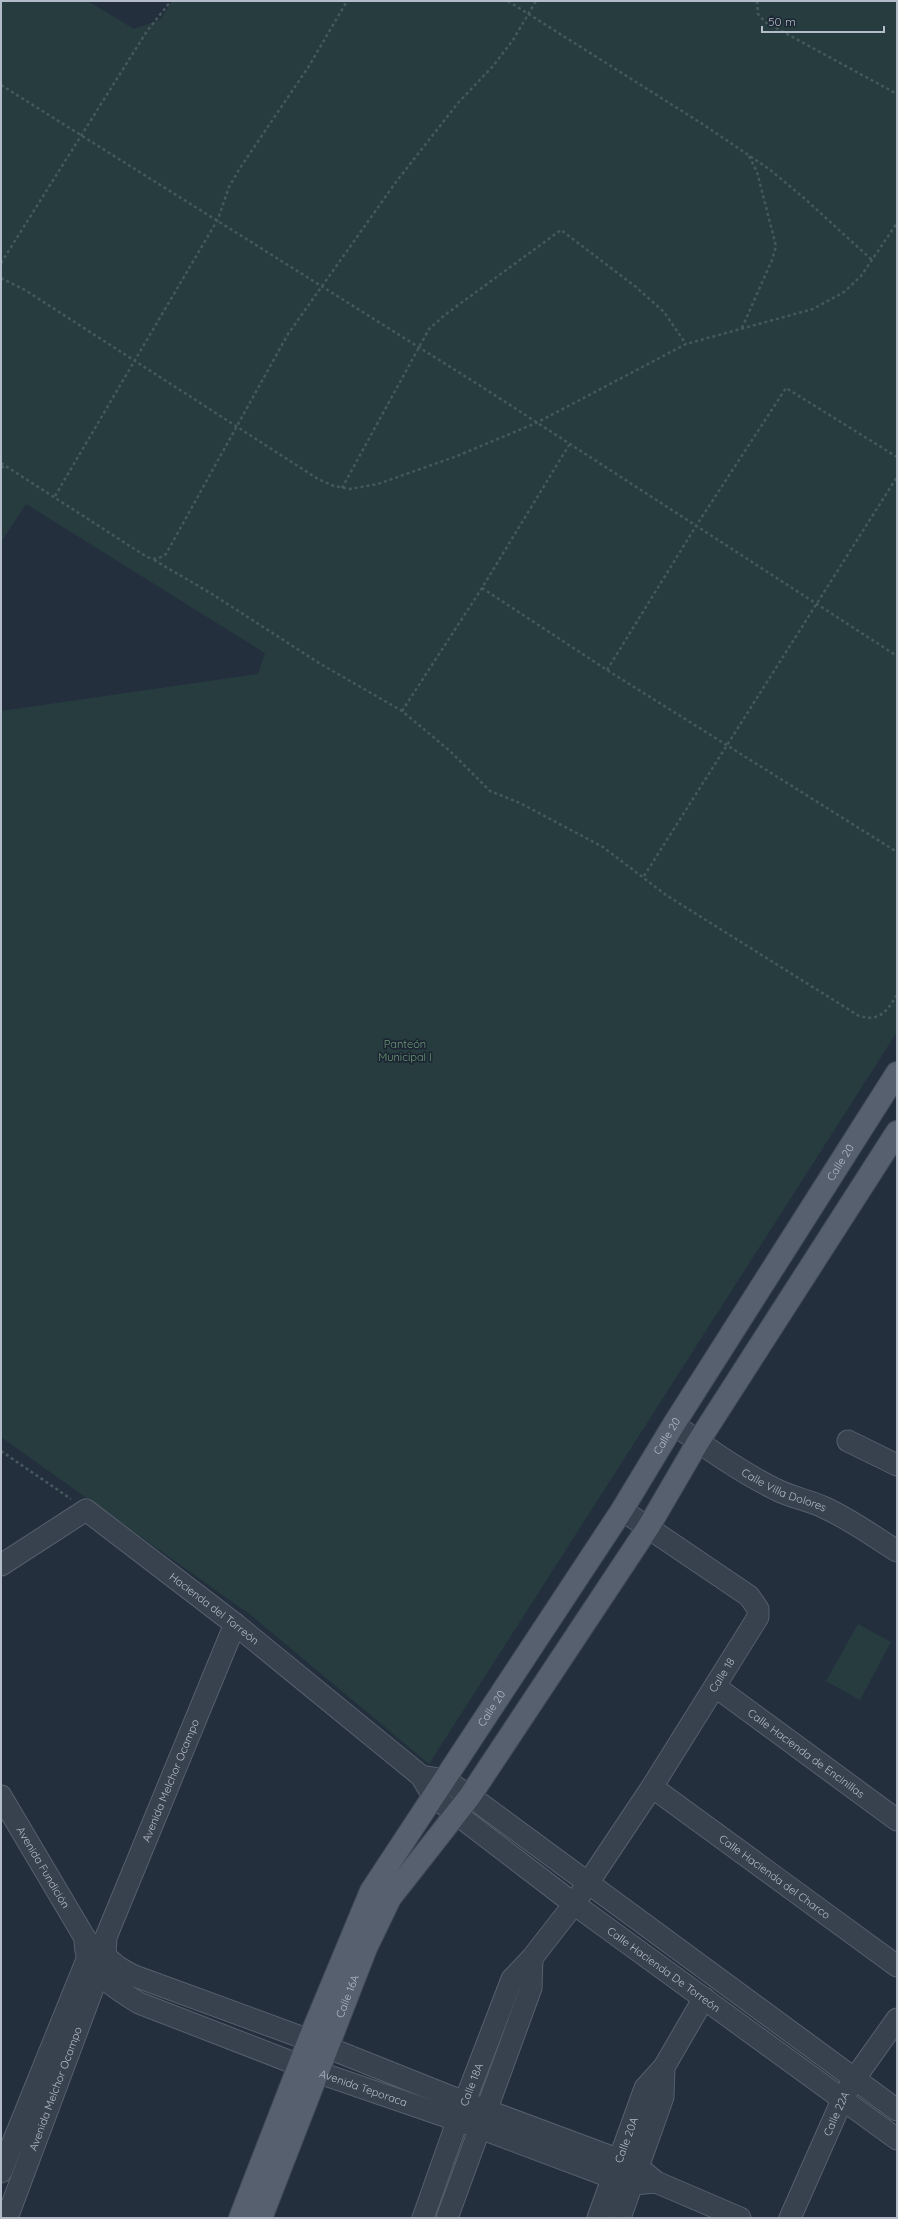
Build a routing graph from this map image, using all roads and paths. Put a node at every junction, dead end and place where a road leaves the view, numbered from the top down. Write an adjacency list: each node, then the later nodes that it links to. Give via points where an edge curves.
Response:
1 (171, 1): 9 (path, via 148,31)
2 (347, 1): 11 (path, via 309,66 240,168 229,187)
3 (508, 1): 6 (path)
4 (536, 1): 6 (path)
5 (757, 1): 8 (path, via 758,14 765,22)
6 (529, 14): 10 (path); 16 (path, via 494,66 458,103 396,182)
7 (1, 85): 9 (path)
8 (897, 94)
9 (82, 135): 11 (path); 14 (path)
10 (749, 156): 13 (path, via 804,198); 17 (path, via 757,172 776,246)
11 (218, 219): 16 (path); 20 (path)
12 (897, 223): 13 (path)
13 (872, 260): 17 (path, via 861,276 844,292 813,309)
14 (1, 263)
15 (1, 278): 20 (path, via 25,290)
16 (322, 285): 19 (path); 22 (path, via 288,334)
17 (742, 329): 18 (path)
18 (686, 344): 19 (path, via 664,312 636,287 561,230 446,314 429,329); 21 (path)
19 (420, 347): 21 (path); 29 (path, via 380,415)
20 (135, 360): 22 (path); 30 (path)
21 (536, 423): 23 (path); 29 (path, via 458,456 378,484)
22 (237, 426): 29 (path, via 318,480); 32 (path, via 166,554)
23 (569, 445): 31 (path); 33 (path)
24 (897, 458): 31 (path, via 786,388)
25 (1, 463): 27 (path)
26 (1, 467): 27 (path)
27 (8, 467): 30 (path)
28 (897, 477): 34 (path)
29 (342, 488)
30 (55, 496): 32 (path)
31 (696, 526): 34 (path); 36 (path)
32 (154, 560): 37 (path, via 319,663)
33 (482, 588): 36 (path); 37 (path)
34 (817, 604): 35 (path); 38 (path)
35 (897, 656)
36 (607, 670): 38 (path)
37 (402, 711): 40 (path, via 450,751 490,791 520,803 603,847)
38 (727, 744): 39 (path); 40 (path)
39 (897, 852)
40 (644, 876): 41 (path, via 666,895 859,1016 878,1016 887,1010)
41 (897, 995)
42 (897, 1073): 44 (main road, Calle 20)
43 (897, 1132): 45 (main road)
44 (835, 1170): 45 (main road); 46 (main road, Calle 20)
45 (861, 1189): 48 (main road)
46 (674, 1424): 48 (street, Calle Villa Dolores); 52 (main road, Calle 20)
47 (848, 1441): 50 (street)
48 (698, 1442): 53 (main road); 54 (street, Calle Villa Dolores, via 775,1489 822,1506)
49 (1, 1451): 51 (path)
50 (897, 1465)
51 (86, 1510): 55 (street); 56 (street, Hacienda del Torreón)
52 (622, 1510): 53 (street, Calle 18); 57 (main road, Calle 20)
53 (649, 1526): 58 (main road); 59 (street, Calle 18, via 749,1596 758,1609 754,1625)
54 (897, 1551)
55 (1, 1565)
56 (235, 1624): 61 (street, Hacienda del Torreón); 68 (street, Avenida Melchor Ocampo)
57 (540, 1635): 58 (main road); 61 (main road, Calle 20)
58 (565, 1652): 63 (main road)
59 (716, 1687): 60 (street, Calle 18); 65 (street, Calle Hacienda de Encinillas)
60 (652, 1787): 66 (street, Calle 18); 70 (street, Calle Hacienda del Charco)
61 (439, 1788): 63 (street); 64 (street, Calle Hacienda De Torreón); 73 (main road, Calle 16A, via 371,1891)
62 (1, 1796): 68 (street, Avenida Fundición)
63 (470, 1796): 64 (main road, Calle 16A); 66 (street)
64 (458, 1814): 67 (street, Calle Hacienda De Torreón); 73 (main road, Calle 16A, via 405,1878 383,1911)
65 (897, 1820)
66 (588, 1882): 67 (street, Calle 18A); 76 (street)
67 (574, 1904): 69 (street, Calle 18A); 71 (street, Calle Hacienda De Torreón)
68 (96, 1951): 73 (street, Avenida Teporaca, via 132,1975 148,1982); 75 (street, Avenida Teporaca, via 120,1991 139,2003); 84 (street, Avenida Melchor Ocampo); 86 (street, Avenida Melchor Ocampo)
69 (532, 1958): 78 (street, Calle 18A, via 512,1979); 80 (street, Calle 18A, via 531,1988)
70 (897, 1966)
71 (704, 1998): 74 (street, Calle 20A); 77 (street, Calle Hacienda De Torreón)
72 (897, 2019): 76 (street, Calle 22A)
73 (318, 2044): 75 (main road, Calle 16A); 78 (street, Avenida Teporaca)
74 (664, 2067): 83 (street, Calle 20A, via 645,2088); 85 (street, Calle 20A, via 663,2097)
75 (308, 2069): 81 (street, Avenida Teporaca); 87 (main road, Calle 16A); 88 (main road, Calle 16A)
76 (855, 2078): 77 (street, Calle 22A); 79 (street)
77 (843, 2098): 82 (street, Calle Hacienda De Torreón); 94 (street, Calle 22A)
78 (464, 2102): 80 (street, Avenida Teporaca); 81 (street, Calle 18A)
79 (897, 2110)
80 (483, 2118): 81 (street, Avenida Teporaca); 83 (street, Avenida Teporaca); 90 (street, Calle 18A)
81 (457, 2122): 89 (street, Calle 18A)
82 (897, 2139)
83 (617, 2169): 85 (street, Avenida Teporaca); 91 (street, Calle 20A)
84 (1, 2172)
85 (636, 2176): 92 (street, Calle 20A); 93 (street, Avenida Teporaca)
86 (7, 2218)
87 (240, 2218)
88 (261, 2218)
89 (423, 2218)
90 (447, 2218)
91 (598, 2218)
92 (620, 2218)
93 (740, 2218)
94 (791, 2218)

